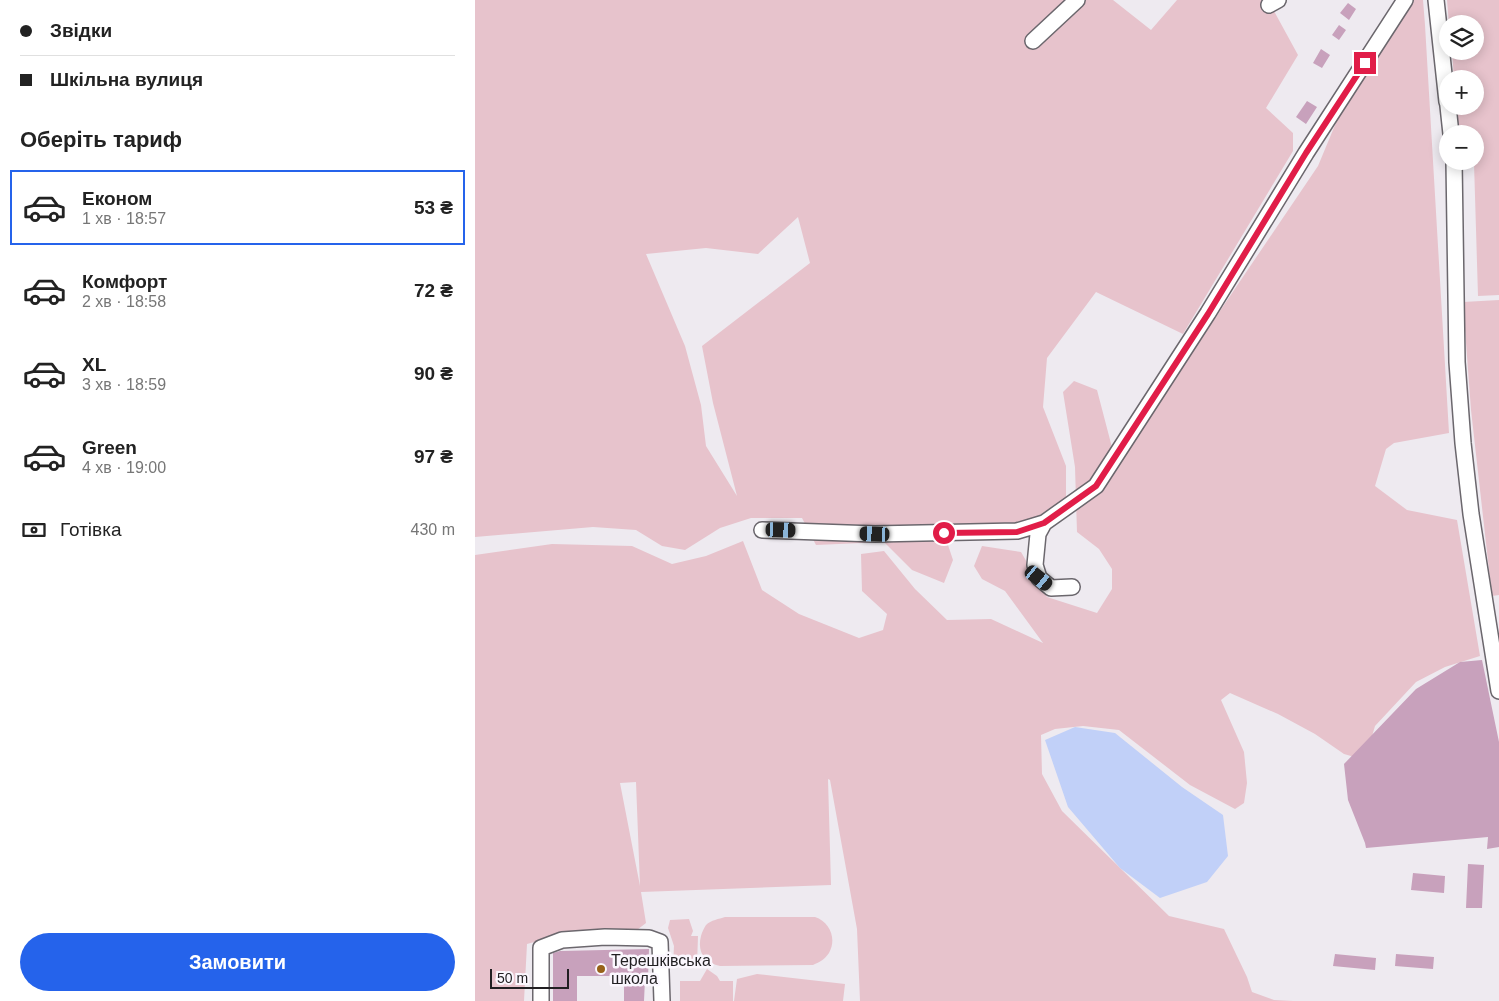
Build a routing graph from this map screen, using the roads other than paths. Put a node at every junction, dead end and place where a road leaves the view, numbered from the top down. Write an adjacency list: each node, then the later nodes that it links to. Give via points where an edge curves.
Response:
1 (1077, 0): 4 (street)
2 (1405, 0): 7 (street, via 1096,486)
3 (1436, 0): 5 (street)
4 (1033, 41)
5 (1444, 70)
6 (1454, 170): 10 (street, via 1457,362 1463,443)
7 (1044, 523): 8 (street, via 1017,532 875,534); 9 (street, via 1038,534 1035,565 1039,578 1051,588)
8 (762, 530)
9 (1072, 587)
10 (1499, 691)
11 (541, 1001): 12 (street, via 541,948 562,940 605,937 649,938 660,942)
12 (662, 1001)

